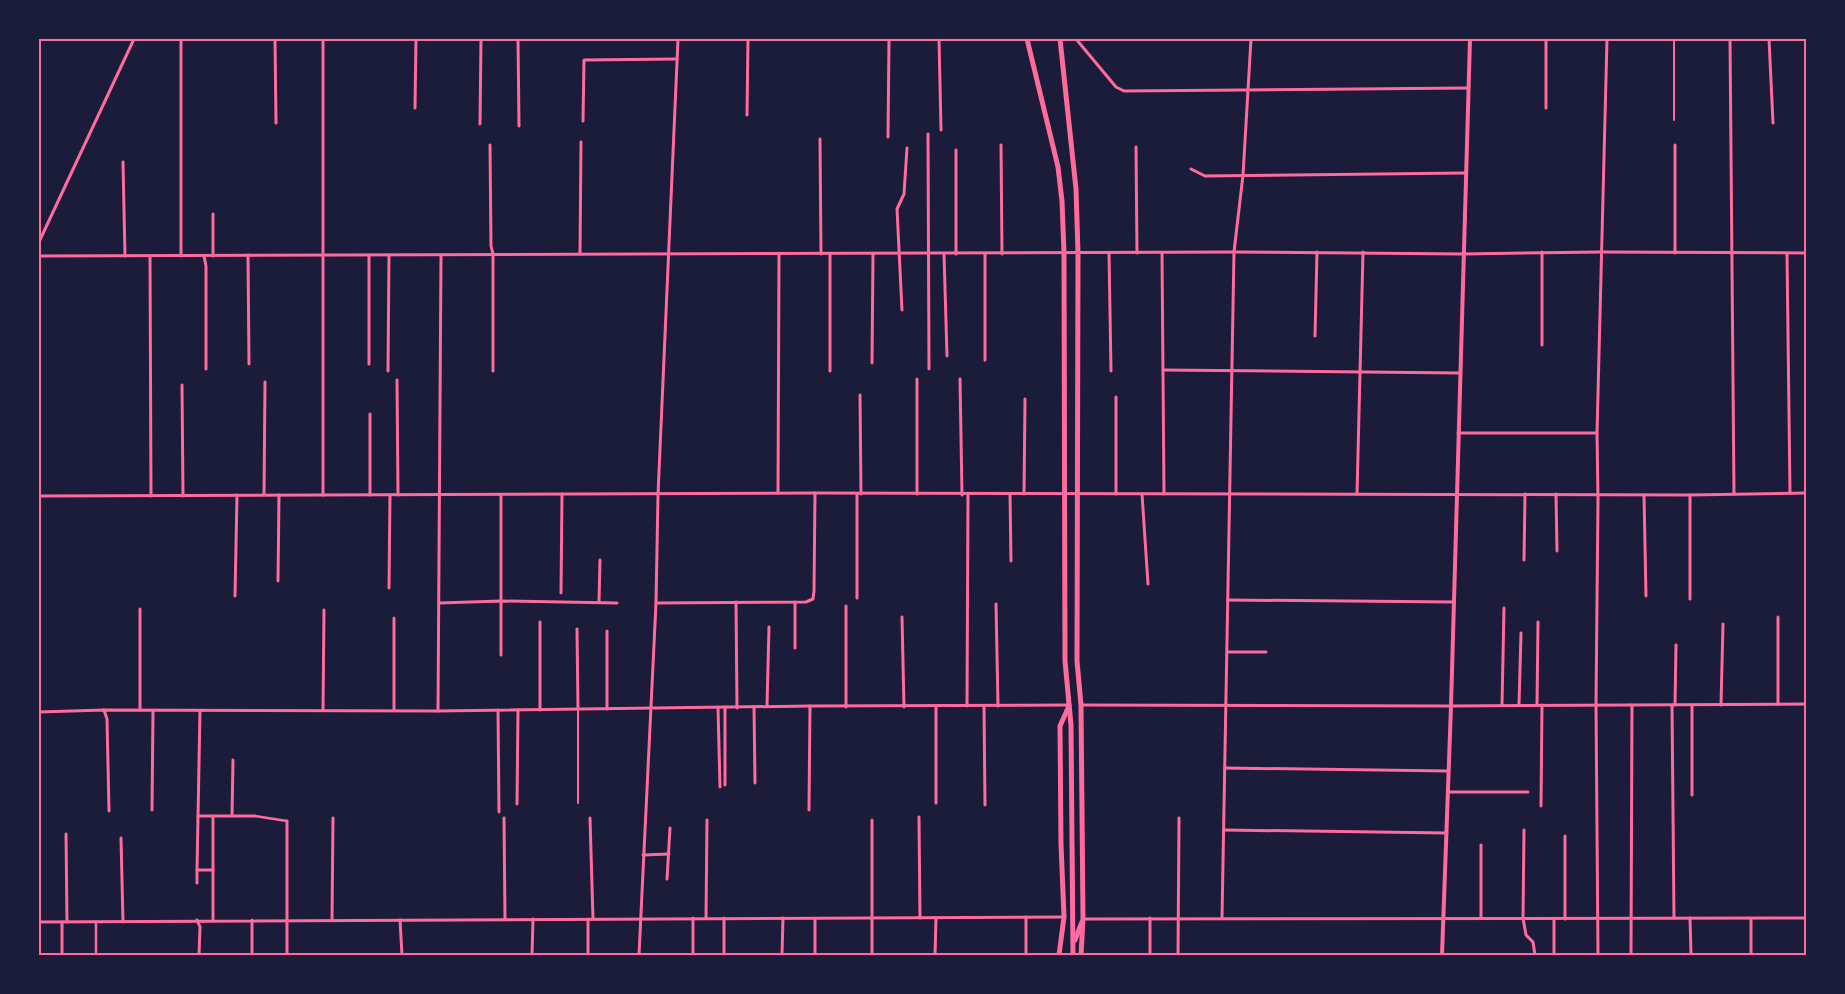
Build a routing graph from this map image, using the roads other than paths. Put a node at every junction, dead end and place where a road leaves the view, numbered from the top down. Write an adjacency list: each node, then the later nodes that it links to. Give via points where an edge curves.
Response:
1 (134, 39): 50 (street)
2 (181, 39): 86 (street)
3 (275, 39): 30 (street)
4 (323, 39): 89 (street)
5 (416, 39): 25 (street)
6 (481, 39): 32 (street)
7 (518, 39): 33 (street)
8 (678, 39): 22 (street)
9 (748, 39): 27 (street)
10 (889, 39): 36 (street)
11 (939, 39): 34 (street)
12 (1027, 39): 57 (main road, via 1061,184)
13 (1060, 39): 58 (main road, via 1076,188)
14 (1076, 39): 24 (street, via 1121,90)
15 (1251, 39): 24 (street)
16 (1470, 39): 23 (street)
17 (1546, 39): 26 (street)
18 (1607, 39): 55 (street)
19 (1674, 39): 28 (lane)
20 (1730, 39): 76 (street)
21 (1769, 39): 31 (street)
22 (677, 59): 29 (street, via 584,60); 65 (street)
23 (1468, 88): 24 (street); 47 (street)
24 (1249, 90): 48 (street)
25 (415, 108)
26 (1546, 108)
27 (748, 115)
28 (1674, 120)
29 (583, 121)
30 (276, 123)
31 (1773, 123)
32 (480, 124)
33 (519, 126)
34 (941, 130)
35 (928, 134): 70 (street)
36 (888, 136)
37 (820, 138): 67 (street)
38 (581, 142): 64 (street)
39 (490, 144): 63 (street)
40 (1001, 145): 74 (street)
41 (1676, 145): 62 (street)
42 (1136, 147): 60 (street)
43 (907, 148): 69 (street, via 904,194 897,209)
44 (956, 150): 72 (street)
45 (123, 162): 84 (street)
46 (1191, 169): 48 (street, via 1204,176)
47 (1466, 173): 48 (street); 75 (street)
48 (1243, 174): 51 (street)
49 (212, 214): 88 (street)
50 (39, 242)
51 (1234, 252): 52 (street); 61 (street); 105 (street)
52 (1317, 252): 53 (street); 91 (street)
53 (1363, 252): 75 (street); 106 (street)
54 (1542, 252): 55 (street); 75 (street); 92 (street)
55 (1600, 252): 62 (street); 118 (street)
56 (873, 253): 68 (street); 69 (street); 95 (street)
57 (1064, 253): 58 (street); 74 (street); 128 (main road)
58 (1078, 253): 59 (street); 129 (main road)
59 (1109, 253): 60 (street); 104 (street)
60 (1137, 253): 61 (street)
61 (1162, 253): 100 (street)
62 (1675, 253): 76 (street)
63 (493, 254): 64 (street); 82 (street); 102 (street)
64 (580, 254): 65 (street)
65 (668, 254): 66 (street); 148 (street)
66 (779, 254): 67 (street); 119 (street)
67 (821, 254): 68 (street)
68 (830, 254): 103 (street)
69 (898, 254): 70 (street); 90 (street)
70 (928, 254): 71 (street); 99 (street)
71 (944, 254): 72 (street); 93 (street)
72 (956, 254): 73 (street)
73 (985, 254): 74 (street); 94 (street)
74 (1002, 254)
75 (1463, 254): 107 (street)
76 (1732, 254): 77 (street); 139 (street)
77 (1787, 254): 78 (street); 121 (street)
78 (1806, 254)
79 (248, 255): 88 (street); 89 (street); 96 (street)
80 (369, 255): 81 (street); 89 (street); 97 (street)
81 (389, 255): 82 (street); 101 (street)
82 (441, 255): 156 (street)
83 (39, 256): 84 (street)
84 (125, 256): 85 (street)
85 (150, 256): 86 (street); 154 (street)
86 (181, 256): 87 (street)
87 (204, 256): 88 (street); 98 (street)
88 (213, 256)
89 (323, 256): 143 (street)
90 (902, 310)
91 (1315, 336)
92 (1542, 345)
93 (947, 356)
94 (985, 360)
95 (872, 363)
96 (249, 364)
97 (370, 364)
98 (206, 369)
99 (929, 369)
100 (1163, 370): 105 (street); 132 (street)
101 (388, 371)
102 (493, 371)
103 (830, 371)
104 (1110, 371)
105 (1232, 371): 106 (street); 133 (street)
106 (1359, 372): 107 (street); 134 (street)
107 (1460, 373): 117 (street)
108 (917, 379): 125 (street)
109 (960, 379): 149 (street)
110 (397, 380): 146 (street)
111 (265, 382): 141 (street)
112 (182, 385): 155 (street)
113 (860, 395): 124 (street)
114 (1116, 396): 130 (street)
115 (1025, 399): 127 (street)
116 (370, 414): 144 (street)
117 (1458, 433): 118 (street); 135 (street)
118 (1596, 433): 138 (street)
119 (778, 493): 120 (street); 148 (street)
120 (814, 493): 124 (street); 173 (street, via 813,599)
121 (1790, 493): 122 (street); 139 (street)
122 (1806, 493)
123 (562, 494): 147 (street); 148 (street); 164 (street)
124 (859, 494): 125 (street); 167 (street)
125 (917, 494): 149 (street)
126 (1010, 494): 127 (street); 150 (street); 160 (street)
127 (1024, 494): 128 (street)
128 (1063, 494): 129 (street); 201 (main road, via 1065,661)
129 (1077, 494): 130 (street); 202 (main road)
130 (1116, 494): 131 (street)
131 (1142, 494): 132 (street); 162 (street)
132 (1164, 494): 133 (street)
133 (1230, 494): 134 (street); 169 (street)
134 (1357, 494): 135 (street)
135 (1457, 494): 136 (street); 174 (street)
136 (1525, 494): 137 (street); 159 (street)
137 (1556, 494): 138 (street); 157 (street)
138 (1597, 494): 151 (street); 207 (street)
139 (1734, 494): 152 (street)
140 (237, 495): 141 (street); 155 (street); 165 (street)
141 (264, 495): 142 (street)
142 (279, 495): 143 (street); 161 (street)
143 (323, 495): 144 (street)
144 (370, 495): 145 (street)
145 (390, 495): 146 (street); 163 (street)
146 (398, 495): 156 (street)
147 (501, 495): 156 (street); 170 (street)
148 (658, 495): 177 (street)
149 (962, 495): 150 (street)
150 (968, 495): 213 (street)
151 (1644, 495): 152 (street); 166 (street)
152 (1690, 495): 168 (street)
153 (39, 496): 154 (street)
154 (151, 496): 155 (street)
155 (183, 496)
156 (440, 496): 175 (street)
157 (1558, 551)
158 (600, 560): 171 (street)
159 (1524, 560)
160 (1011, 561)
161 (278, 581)
162 (1148, 584)
163 (389, 588)
164 (561, 592)
165 (235, 596)
166 (1646, 596)
167 (858, 598)
168 (1690, 599)
169 (1228, 600): 174 (street); 195 (street)
170 (501, 601): 171 (street); 175 (street); 197 (street)
171 (599, 602): 176 (street)
172 (736, 602): 173 (street); 177 (street); 224 (street)
173 (795, 602): 194 (street)
174 (1454, 602): 216 (street)
175 (439, 603): 236 (street)
176 (618, 603)
177 (656, 603): 221 (street)
178 (996, 604): 215 (street)
179 (846, 606): 218 (street)
180 (1504, 608): 204 (street)
181 (140, 609): 228 (street)
182 (324, 610): 229 (street)
183 (902, 617): 219 (street)
184 (1778, 617): 199 (street)
185 (394, 618): 230 (street)
186 (540, 622): 233 (street)
187 (1538, 622): 206 (street)
188 (1723, 624): 198 (street)
189 (769, 627): 211 (street)
190 (577, 629): 225 (street)
191 (607, 631): 226 (street)
192 (1521, 633): 205 (street)
193 (1676, 645): 209 (street)
194 (795, 648)
195 (1228, 652): 196 (street); 203 (street)
196 (1266, 652)
197 (501, 655)
198 (1721, 704): 199 (street); 210 (street)
199 (1778, 704): 200 (street)
200 (1806, 704)
201 (1069, 705): 215 (street); 283 (main road, via 1060,726); 338 (main road)
202 (1081, 705): 203 (street); 316 (main road)
203 (1227, 705): 216 (street); 239 (street)
204 (1502, 705): 205 (street); 216 (street)
205 (1519, 705): 206 (street)
206 (1540, 705): 207 (street); 251 (street)
207 (1596, 705): 208 (street); 308 (street)
208 (1632, 705): 209 (street); 296 (street)
209 (1674, 705): 210 (street); 297 (street)
210 (1692, 705): 246 (street)
211 (767, 706): 212 (street); 217 (street)
212 (810, 706): 218 (street); 253 (street)
213 (967, 706): 214 (street); 220 (street)
214 (984, 706): 215 (street); 250 (street)
215 (998, 706)
216 (1451, 706): 240 (street)
217 (754, 707): 224 (street); 241 (street)
218 (846, 707): 219 (street)
219 (904, 707): 220 (street)
220 (936, 707): 248 (street)
221 (651, 708): 222 (street); 226 (street); 277 (street)
222 (718, 708): 223 (street); 243 (street)
223 (725, 708): 224 (street); 242 (street)
224 (737, 708)
225 (578, 709): 226 (street); 233 (street); 247 (lane)
226 (607, 709)
227 (104, 710): 228 (street); 237 (street); 254 (street, via 107,719)
228 (140, 710): 234 (street)
229 (323, 710): 230 (street); 235 (street)
230 (394, 710): 236 (street)
231 (498, 710): 232 (street); 236 (street); 255 (street)
232 (518, 710): 233 (street); 249 (street)
233 (540, 710)
234 (153, 711): 235 (street); 252 (street)
235 (200, 711): 256 (street)
236 (438, 711)
237 (39, 712)
238 (233, 760): 258 (street)
239 (1225, 768): 240 (street); 269 (street)
240 (1448, 772): 244 (street)
241 (755, 783)
242 (725, 785)
243 (720, 787)
244 (1448, 792): 245 (street); 271 (street)
245 (1528, 792)
246 (1692, 794)
247 (578, 803)
248 (936, 803)
249 (517, 804)
250 (985, 806)
251 (1541, 806)
252 (152, 810)
253 (809, 810)
254 (109, 811)
255 (499, 812)
256 (198, 816): 257 (street); 278 (street)
257 (213, 816): 258 (street); 279 (street)
258 (232, 816): 259 (street)
259 (255, 816): 267 (street)
260 (918, 817): 289 (street)
261 (333, 818): 314 (street)
262 (504, 818): 300 (street)
263 (590, 818): 302 (street)
264 (1180, 818): 305 (street)
265 (707, 820): 286 (street)
266 (872, 820): 304 (street)
267 (287, 821): 313 (street)
268 (670, 828): 276 (street)
269 (1224, 830): 271 (street); 292 (street)
270 (1524, 830): 294 (street)
271 (1446, 833): 306 (street)
272 (66, 834): 318 (street)
273 (1565, 836): 295 (street)
274 (121, 838): 320 (street)
275 (1481, 845): 293 (street)
276 (668, 854): 277 (street); 280 (street)
277 (643, 855): 284 (street)
278 (197, 870): 279 (street); 281 (street)
279 (213, 870): 311 (street)
280 (667, 879)
281 (197, 883)
282 (1026, 917): 283 (street); 290 (street); 336 (street)
283 (1064, 917): 337 (main road)
284 (641, 918): 285 (street); 302 (street); 329 (street)
285 (693, 918): 286 (street); 330 (street)
286 (706, 918): 287 (street)
287 (724, 918): 288 (street); 331 (street)
288 (783, 918): 303 (street); 332 (street)
289 (920, 918): 290 (street); 304 (street)
290 (936, 918): 335 (street)
291 (1150, 918): 305 (street); 316 (street); 340 (street)
292 (1222, 918): 305 (street); 306 (street)
293 (1481, 918): 294 (street); 306 (street)
294 (1523, 918): 307 (street); 343 (street)
295 (1565, 918): 307 (street); 308 (street)
296 (1631, 918): 297 (street); 308 (street); 346 (street)
297 (1674, 918): 298 (street)
298 (1690, 918): 309 (street); 347 (street)
299 (1806, 918): 309 (street)
300 (504, 919): 301 (street); 315 (street)
301 (533, 919): 302 (street); 327 (street)
302 (590, 919): 328 (street)
303 (815, 919): 304 (street); 333 (street)
304 (872, 919): 334 (street)
305 (1178, 919): 341 (street)
306 (1444, 919): 342 (street)
307 (1554, 919): 344 (street)
308 (1596, 919): 345 (street)
309 (1751, 919): 348 (street)
310 (197, 920): 311 (street); 320 (street); 323 (street, via 200,927)
311 (213, 920): 312 (street)
312 (252, 920): 313 (street); 324 (street)
313 (287, 920): 314 (street); 325 (street)
314 (332, 920): 315 (street)
315 (400, 920): 326 (street)
316 (1083, 920): 338 (main road); 339 (main road)
317 (39, 922): 318 (street)
318 (65, 922): 319 (street); 321 (street)
319 (96, 922): 320 (street); 322 (street)
320 (123, 922)
321 (62, 955)
322 (96, 955)
323 (199, 955)
324 (252, 955)
325 (287, 955)
326 (402, 955)
327 (532, 955)
328 (588, 955)
329 (639, 955)
330 (693, 955)
331 (724, 955)
332 (782, 955)
333 (815, 955)
334 (872, 955)
335 (935, 955)
336 (1026, 955)
337 (1059, 955)
338 (1071, 955)
339 (1082, 955)
340 (1150, 955)
341 (1178, 955)
342 (1442, 955)
343 (1535, 955)
344 (1554, 955)
345 (1598, 955)
346 (1631, 955)
347 (1691, 955)
348 (1751, 955)

